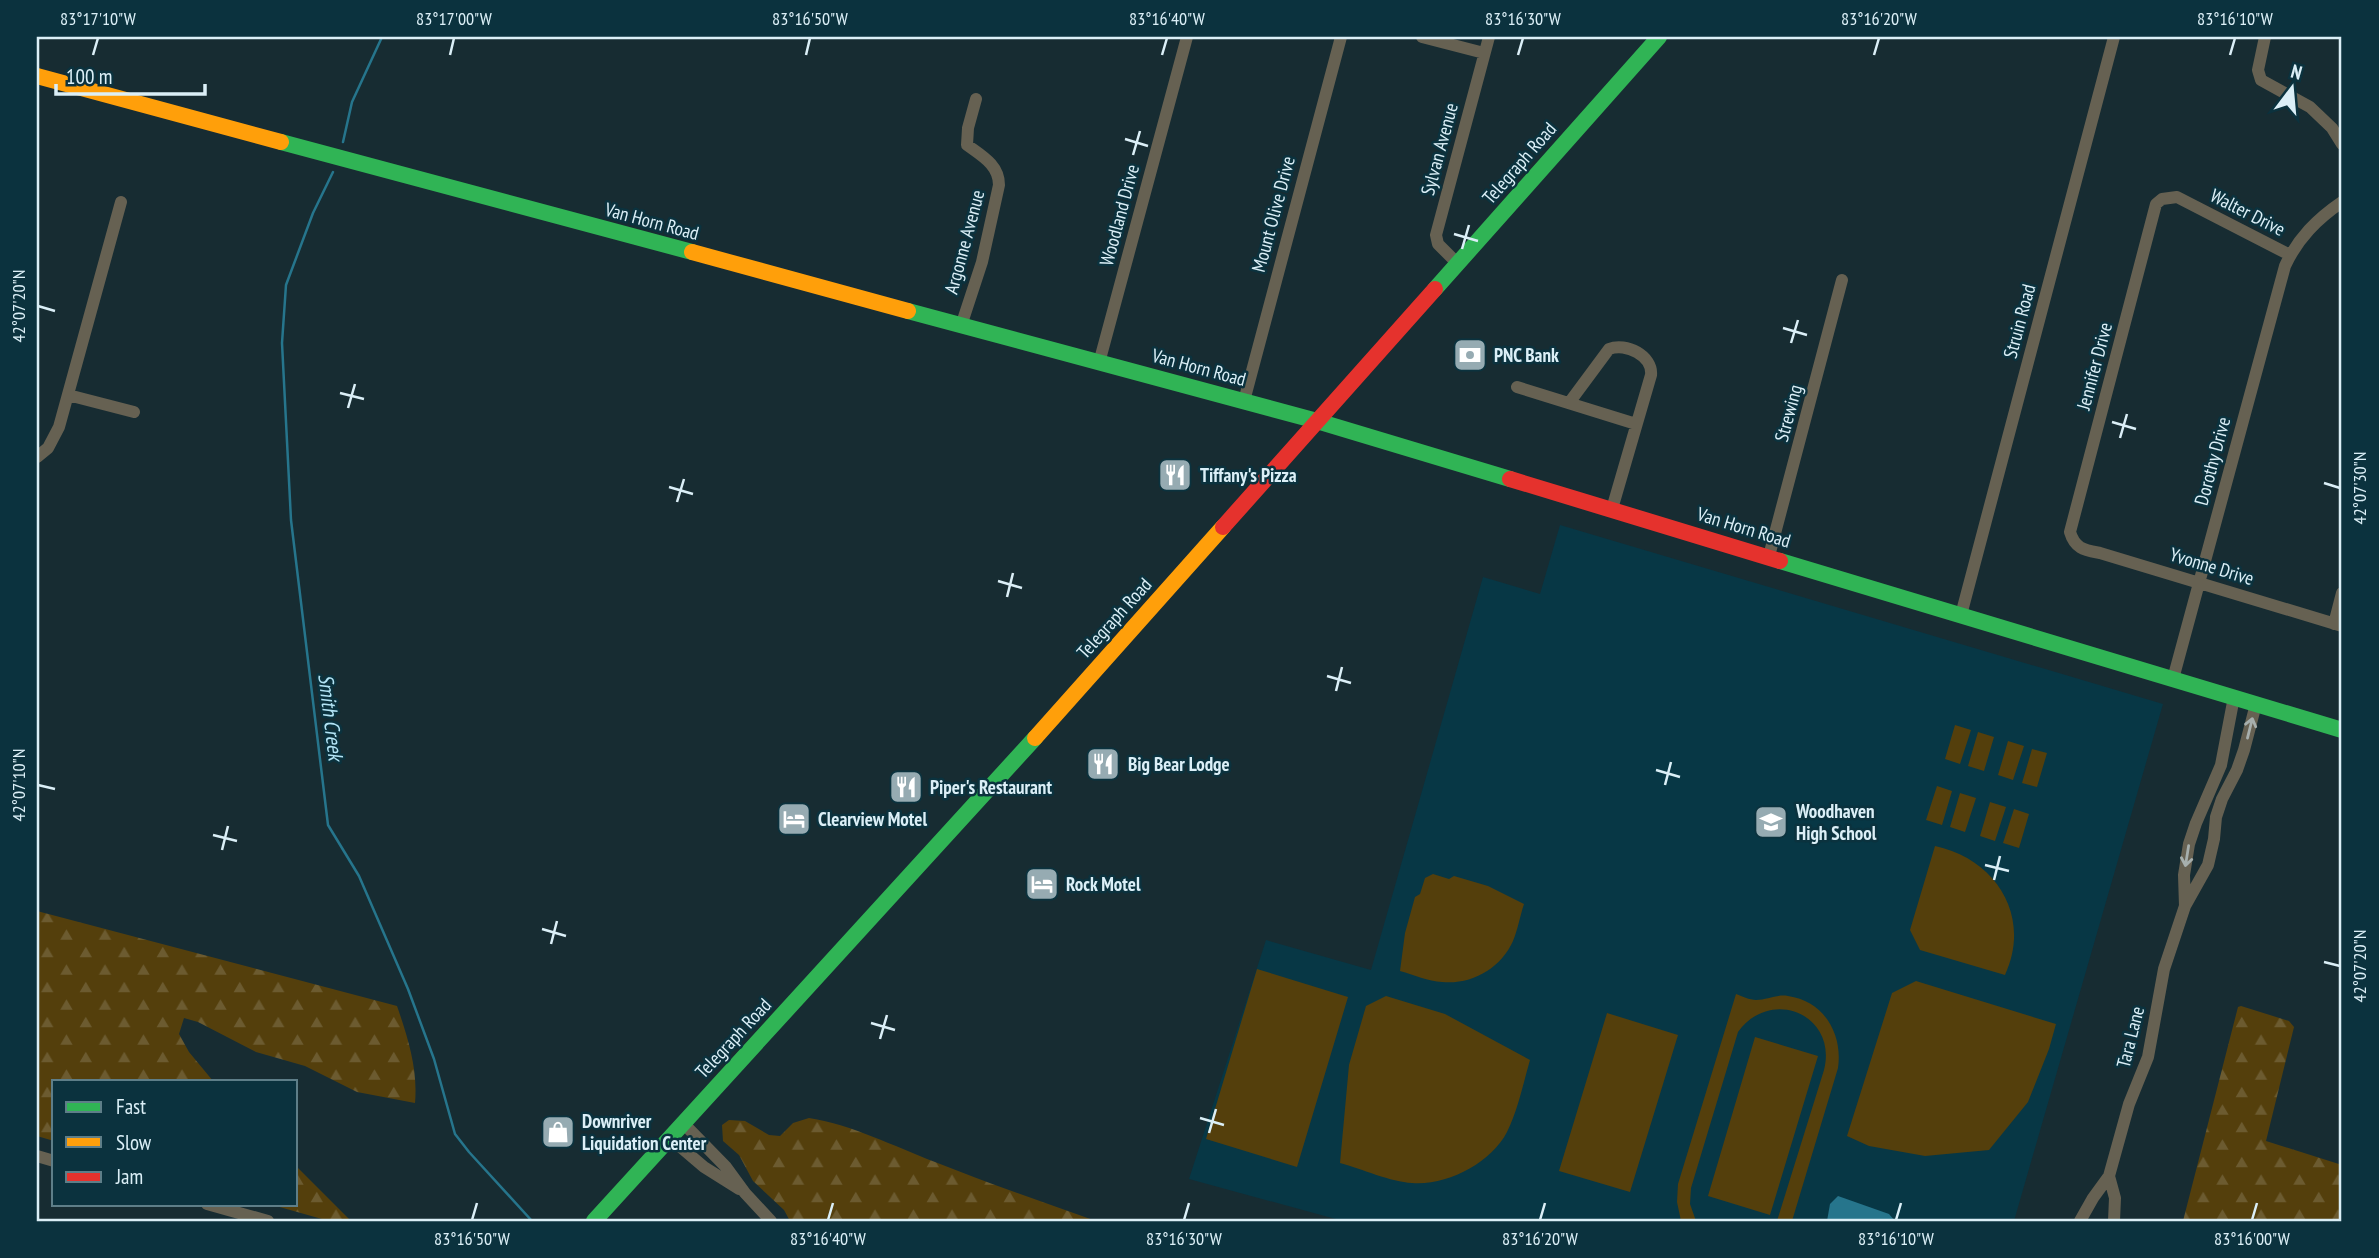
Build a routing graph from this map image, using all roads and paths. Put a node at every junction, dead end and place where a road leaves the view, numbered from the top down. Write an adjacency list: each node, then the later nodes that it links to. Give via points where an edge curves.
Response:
1 (1187, 37): 19 (street, Woodland Drive)
2 (1341, 37): 22 (street, Mount Olive Drive)
3 (1422, 37): 8 (street)
4 (1489, 37): 8 (street, Sylvan Avenue)
5 (1659, 37): 16 (main road, Telegraph Road)
6 (2115, 37): 33 (street, Struin Road)
7 (2265, 37): 11 (street, via 2258,70 2261,80 2310,107)
8 (1484, 53): 16 (street, Sylvan Avenue, via 1436,234 1438,244)
9 (37, 75): 18 (main road, Van Horn Road)
10 (976, 99): 18 (street, Argonne Avenue, via 967,145 993,165 999,185 982,262)
11 (2342, 144)
12 (121, 202): 21 (street)
13 (2158, 202): 15 (street, Walter Drive, via 2177,197); 29 (street, Jennifer Drive, via 2071,524)
14 (2342, 202): 15 (street, Walter Drive, via 2310,229)
15 (2290, 255): 31 (street, Dorothy Drive)
16 (1458, 264): 25 (main road, Telegraph Road)
17 (1842, 280): 30 (street, Strewing)
18 (961, 326): 19 (main road, Van Horn Road)
19 (1099, 363): 22 (main road, Van Horn Road)
20 (1517, 387): 23 (street)
21 (68, 394): 24 (street); 27 (street, via 59,427 48,448)
22 (1244, 401): 25 (main road, Van Horn Road)
23 (1569, 403): 26 (street); 26 (street, via 1606,351 1620,347 1644,356 1651,366)
24 (134, 412)
25 (1317, 421): 28 (main road, Van Horn Road); 44 (main road, Telegraph Road)
26 (1636, 424): 28 (street)
27 (37, 457)
28 (1612, 509): 30 (main road, Van Horn Road)
29 (2072, 541): 31 (street, Yvonne Drive, via 2083,550)
30 (1769, 556): 33 (main road, Van Horn Road)
31 (2199, 582): 34 (street, Yvonne Drive); 35 (street, Dorothy Drive)
32 (2342, 593): 34 (street)
33 (1961, 615): 35 (main road, Van Horn Road)
34 (2338, 625)
35 (2173, 679): 36 (main road, Van Horn Road)
36 (2234, 697): 37 (main road, Van Horn Road); 39 (street, Tara Lane)
37 (2256, 704): 38 (main road, Van Horn Road); 40 (street, Tara Lane, one-way to 37)
38 (2342, 730)
39 (2221, 765): 40 (street); 41 (street, Tara Lane)
40 (2237, 770): 42 (street, Tara Lane, via 2222,799)
41 (2196, 823): 42 (street); 43 (street, Tara Lane, one-way to 43, via 2184,875)
42 (2215, 828): 43 (street, Tara Lane, via 2208,865)
43 (2185, 906): 46 (street, Tara Lane, via 2164,969 2148,1057)
44 (683, 1123): 45 (main road, Telegraph Road); 47 (street)
45 (670, 1138): 47 (street); 50 (main road, Telegraph Road)
46 (2109, 1176): 52 (street, Tara Lane); 53 (street, Tara Lane, via 2115,1198)
47 (745, 1193): 51 (street)
48 (214, 1206): 49 (street)
49 (268, 1221)
50 (594, 1221)
51 (771, 1221)
52 (2080, 1221)
53 (2114, 1221)

